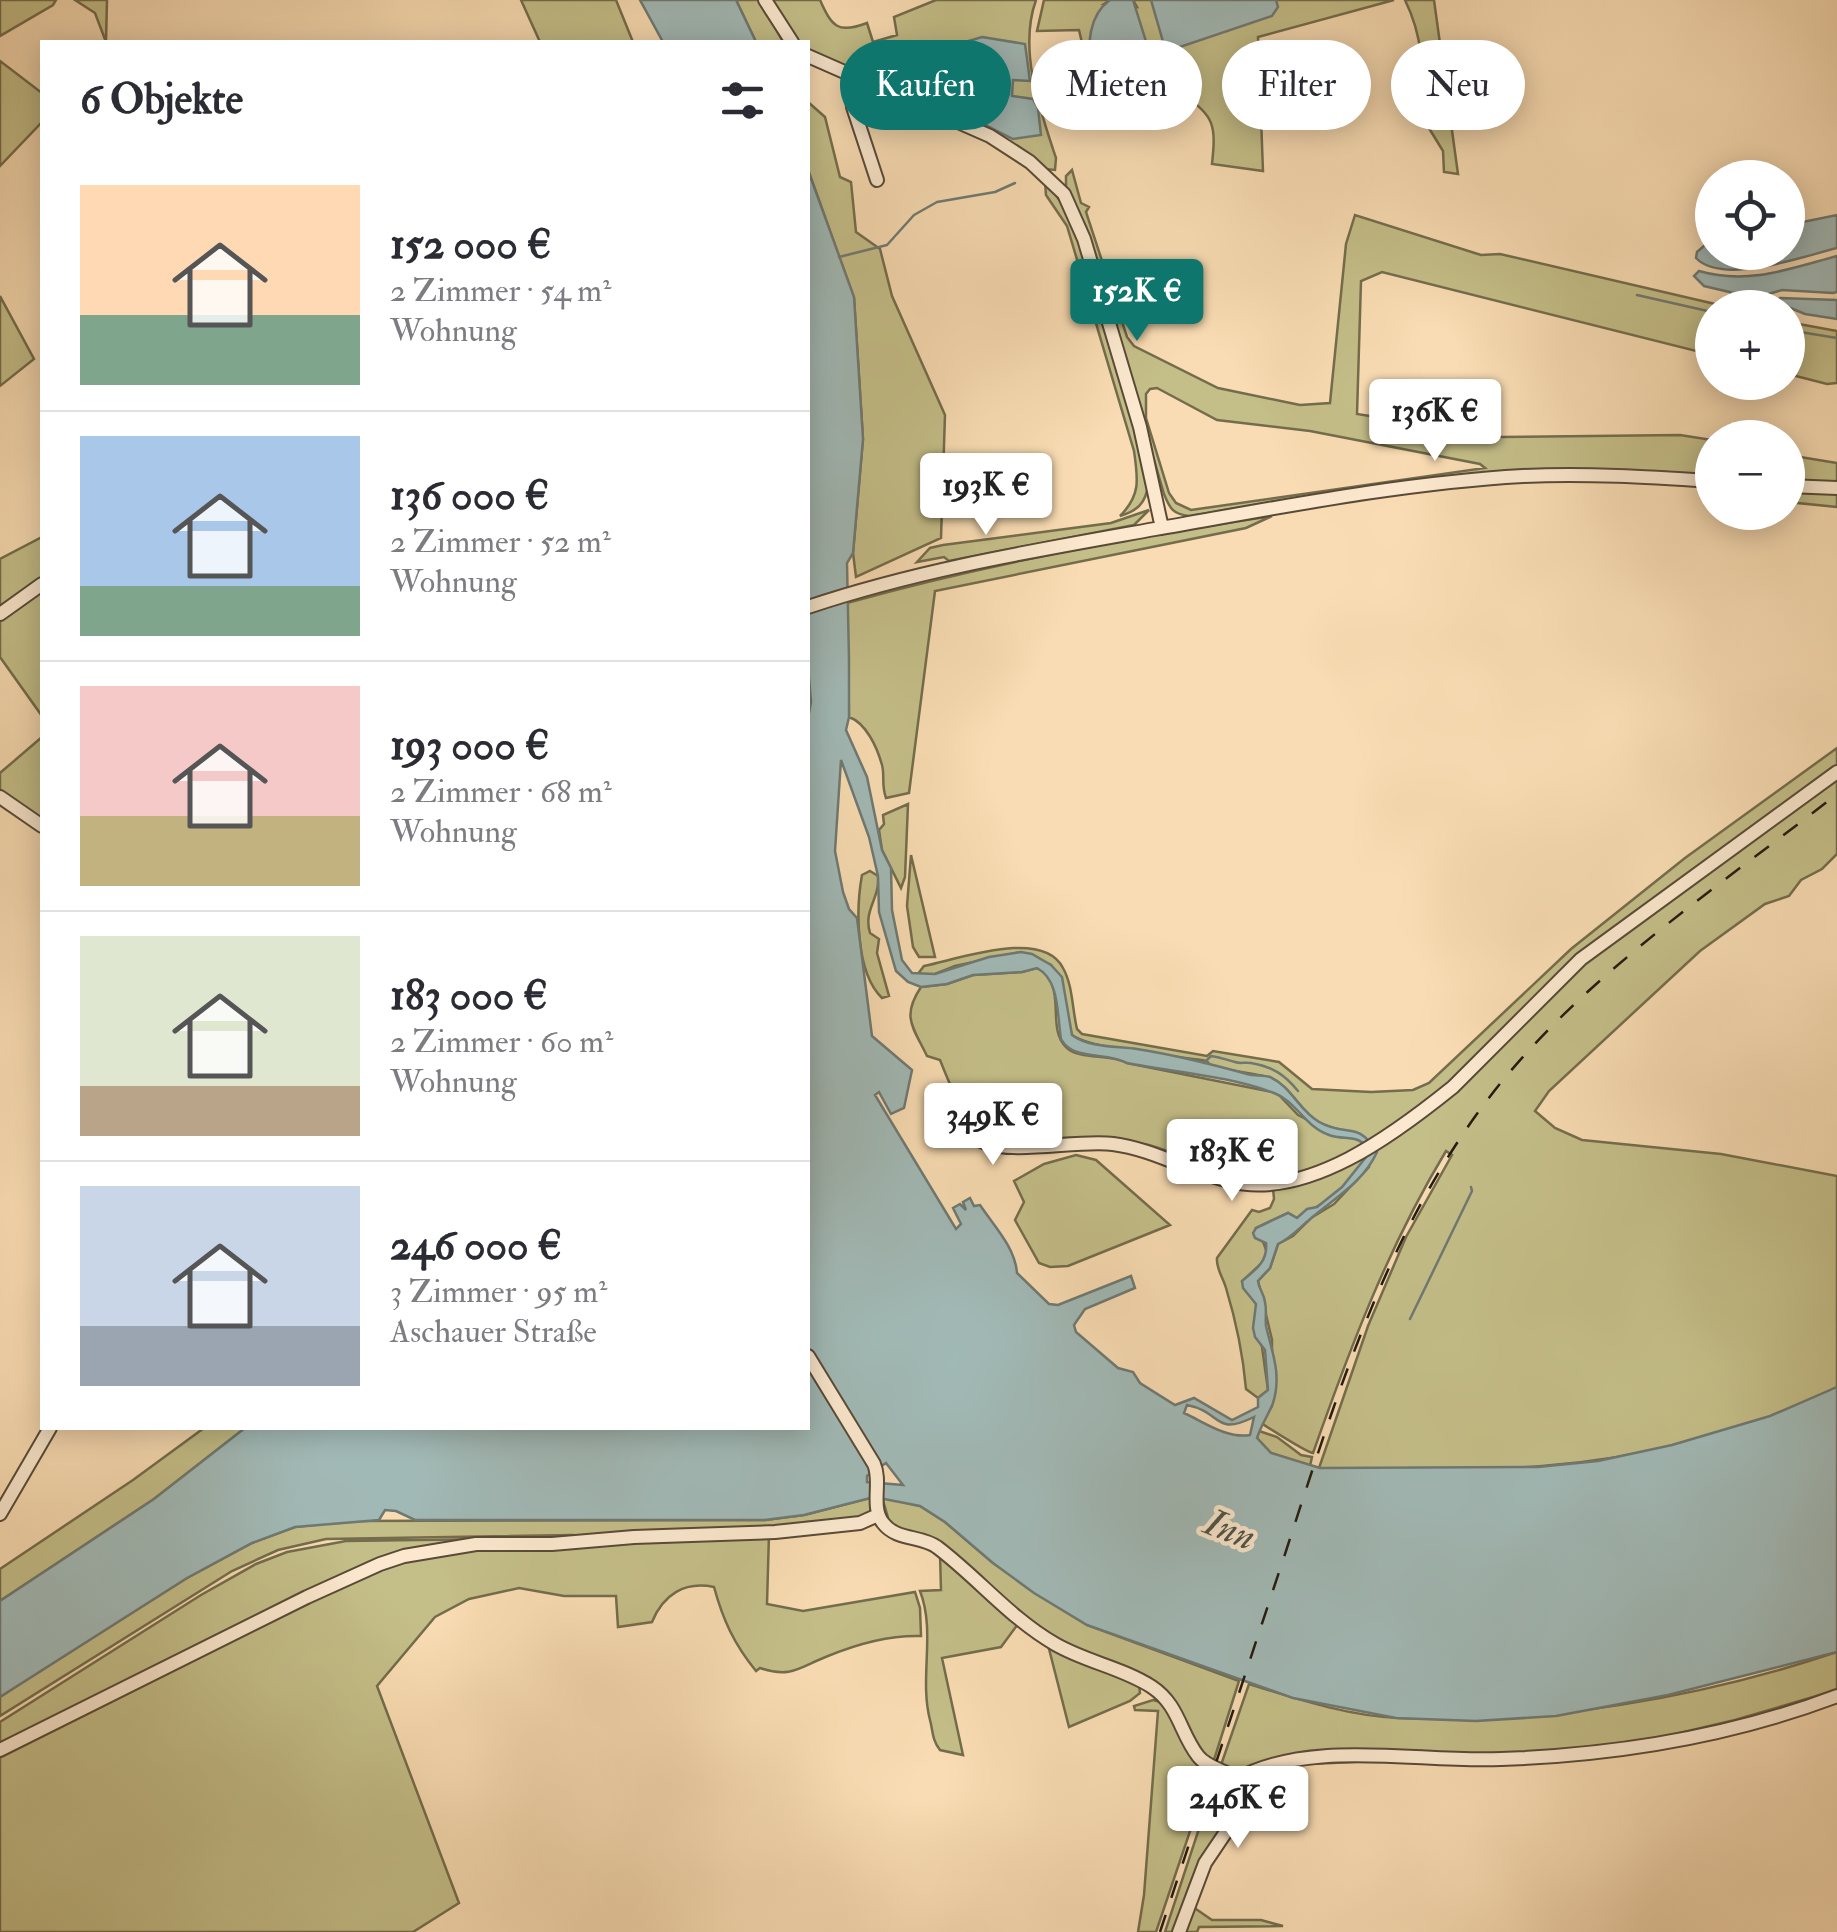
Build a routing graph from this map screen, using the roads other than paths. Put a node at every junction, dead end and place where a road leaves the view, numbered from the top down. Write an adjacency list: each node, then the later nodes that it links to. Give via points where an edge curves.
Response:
1 (765, 0): 2 (street)
2 (791, 40)
3 (810, 57): 4 (street)
4 (840, 72)
5 (861, 130): 7 (street)
6 (974, 130): 11 (street, via 1014,150 1070,204 1140,427)
7 (877, 180)
8 (1695, 480): 11 (street, via 1495,478)
9 (1805, 487): 10 (street)
10 (1837, 488)
11 (1162, 528): 13 (street, via 935,571)
12 (40, 585): 14 (street)
13 (810, 606)
14 (0, 614)
15 (1837, 772): 18 (street, via 1594,948 1453,1087 1378,1141 1300,1178 1247,1185 1120,1145 996,1147 973,1135)
16 (0, 797): 17 (street)
17 (40, 825)
18 (940, 1092)
19 (810, 1359): 22 (street, via 878,1472)
20 (49, 1430): 21 (street)
21 (0, 1514)
22 (878, 1514): 24 (street, via 775,1532 476,1544 404,1556); 25 (street, via 897,1534 936,1547 1053,1644 1162,1694 1200,1759)
23 (1837, 1696): 25 (street, via 1718,1732 1621,1751 1498,1760 1338,1756)
24 (0, 1750)
25 (1237, 1779): 26 (street, via 1240,1811 1206,1863)
26 (1179, 1932)

